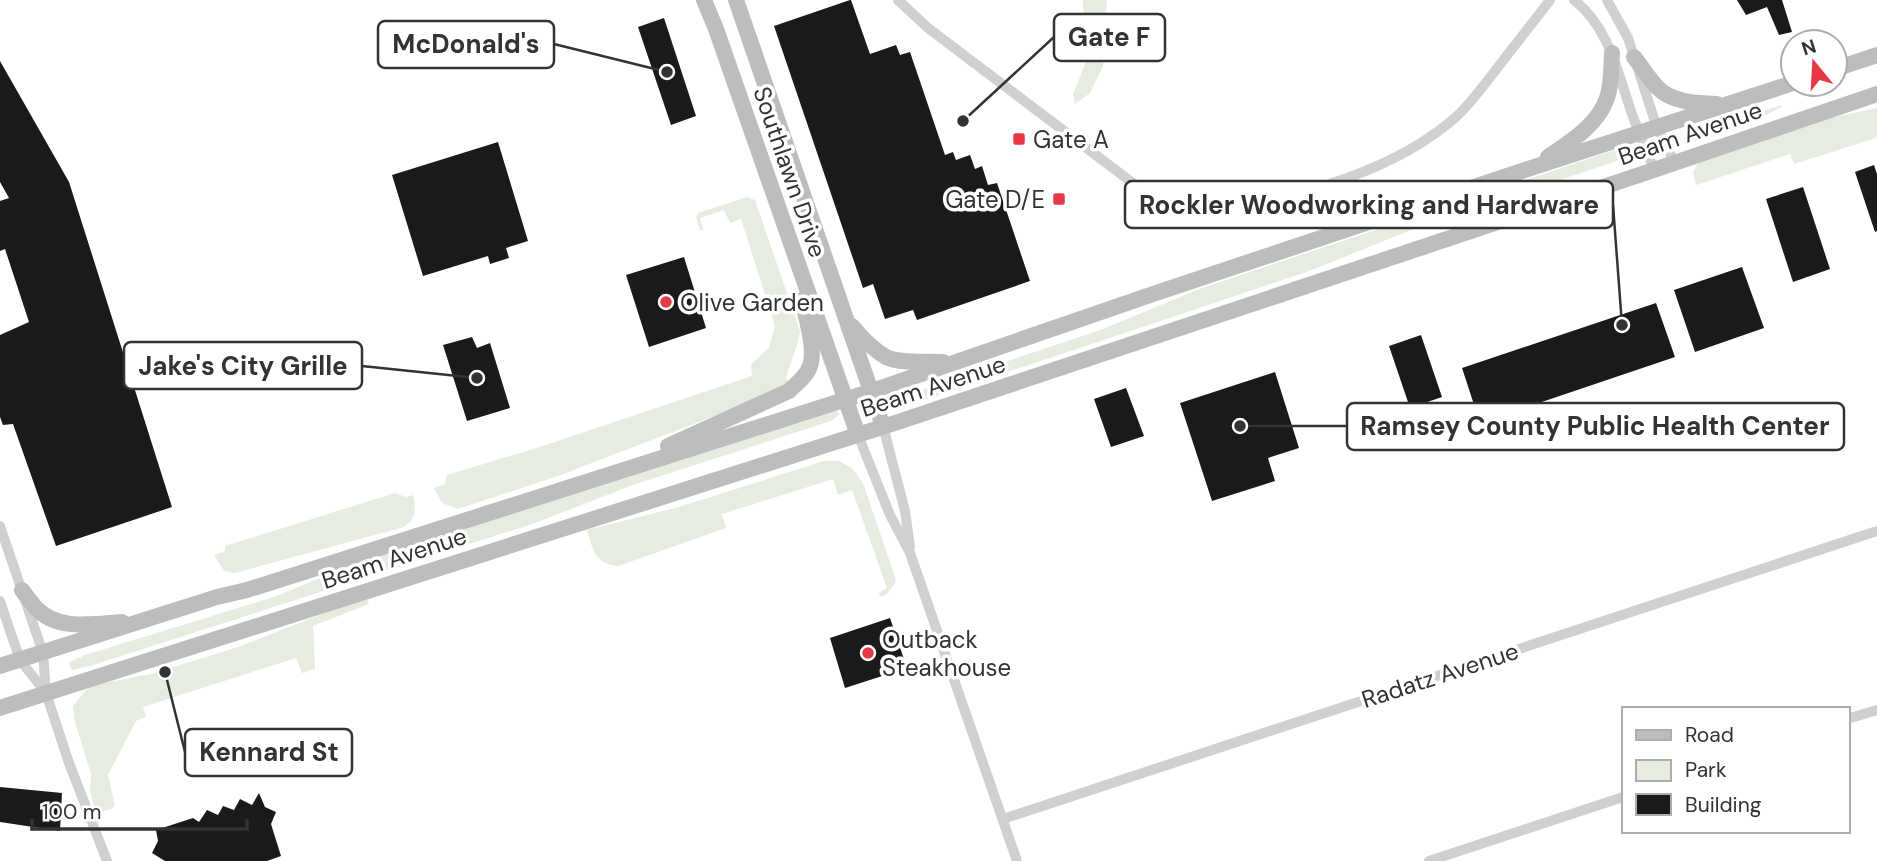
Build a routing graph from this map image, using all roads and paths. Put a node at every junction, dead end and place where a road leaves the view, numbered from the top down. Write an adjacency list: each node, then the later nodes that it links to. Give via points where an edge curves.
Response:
1 (704, 0): 19 (street, Southlawn Drive)
2 (736, 0): 20 (street, Southlawn Drive)
3 (898, 0): 4 (street, via 928,28 1146,193 1180,206 1217,212 1249,208 1353,176 1434,134 1475,97)
4 (1550, 0)
5 (1574, 0): 7 (street, via 1591,16)
6 (1607, 0): 9 (street)
7 (1612, 53): 15 (street); 17 (street, via 1606,100 1588,128)
8 (1877, 55): 10 (street)
9 (1634, 57): 13 (street, via 1660,90 1674,98); 14 (street)
10 (1849, 64)
11 (1779, 87): 13 (street, Beam Avenue)
12 (1877, 94): 16 (street, Beam Avenue)
13 (1727, 104): 14 (street, Beam Avenue)
14 (1657, 128): 15 (street, Beam Avenue); 16 (street)
15 (1640, 133): 17 (street, Beam Avenue); 18 (street)
16 (1675, 163): 18 (street, Beam Avenue)
17 (1534, 167): 21 (street, Beam Avenue)
18 (1654, 170): 24 (street, Beam Avenue)
19 (791, 243): 23 (street, Southlawn Drive); 26 (street, via 811,338 811,365 802,378 789,391)
20 (847, 319): 21 (street, via 888,358); 22 (street, Southlawn Drive)
21 (953, 362): 22 (street, Beam Avenue)
22 (872, 391): 23 (street, Beam Avenue); 24 (street, Southlawn Drive)
23 (846, 399): 25 (street, Southlawn Drive); 26 (street, Beam Avenue)
24 (883, 426): 25 (street, Beam Avenue); 29 (street, Southlawn Drive)
25 (858, 435): 29 (street, Southlawn Drive); 36 (street, Beam Avenue)
26 (616, 471): 32 (street, Beam Avenue)
27 (0, 526): 30 (street)
28 (1877, 531): 41 (street, Radatz Avenue)
29 (911, 553): 41 (street, Southlawn Drive)
30 (22, 590): 32 (street, via 37,610 61,623); 33 (street)
31 (0, 601): 34 (street)
32 (148, 620): 33 (street, Beam Avenue)
33 (43, 653): 34 (street, Beam Avenue); 36 (street)
34 (20, 660): 35 (street, Beam Avenue); 36 (street)
35 (0, 666)
36 (46, 693): 37 (street, Beam Avenue); 42 (street)
37 (0, 708)
38 (1877, 710): 39 (street)
39 (1849, 718)
40 (1622, 797): 44 (street)
41 (1003, 818): 43 (street, Southlawn Drive)
42 (107, 861)
43 (1017, 861)
44 (1429, 861)

